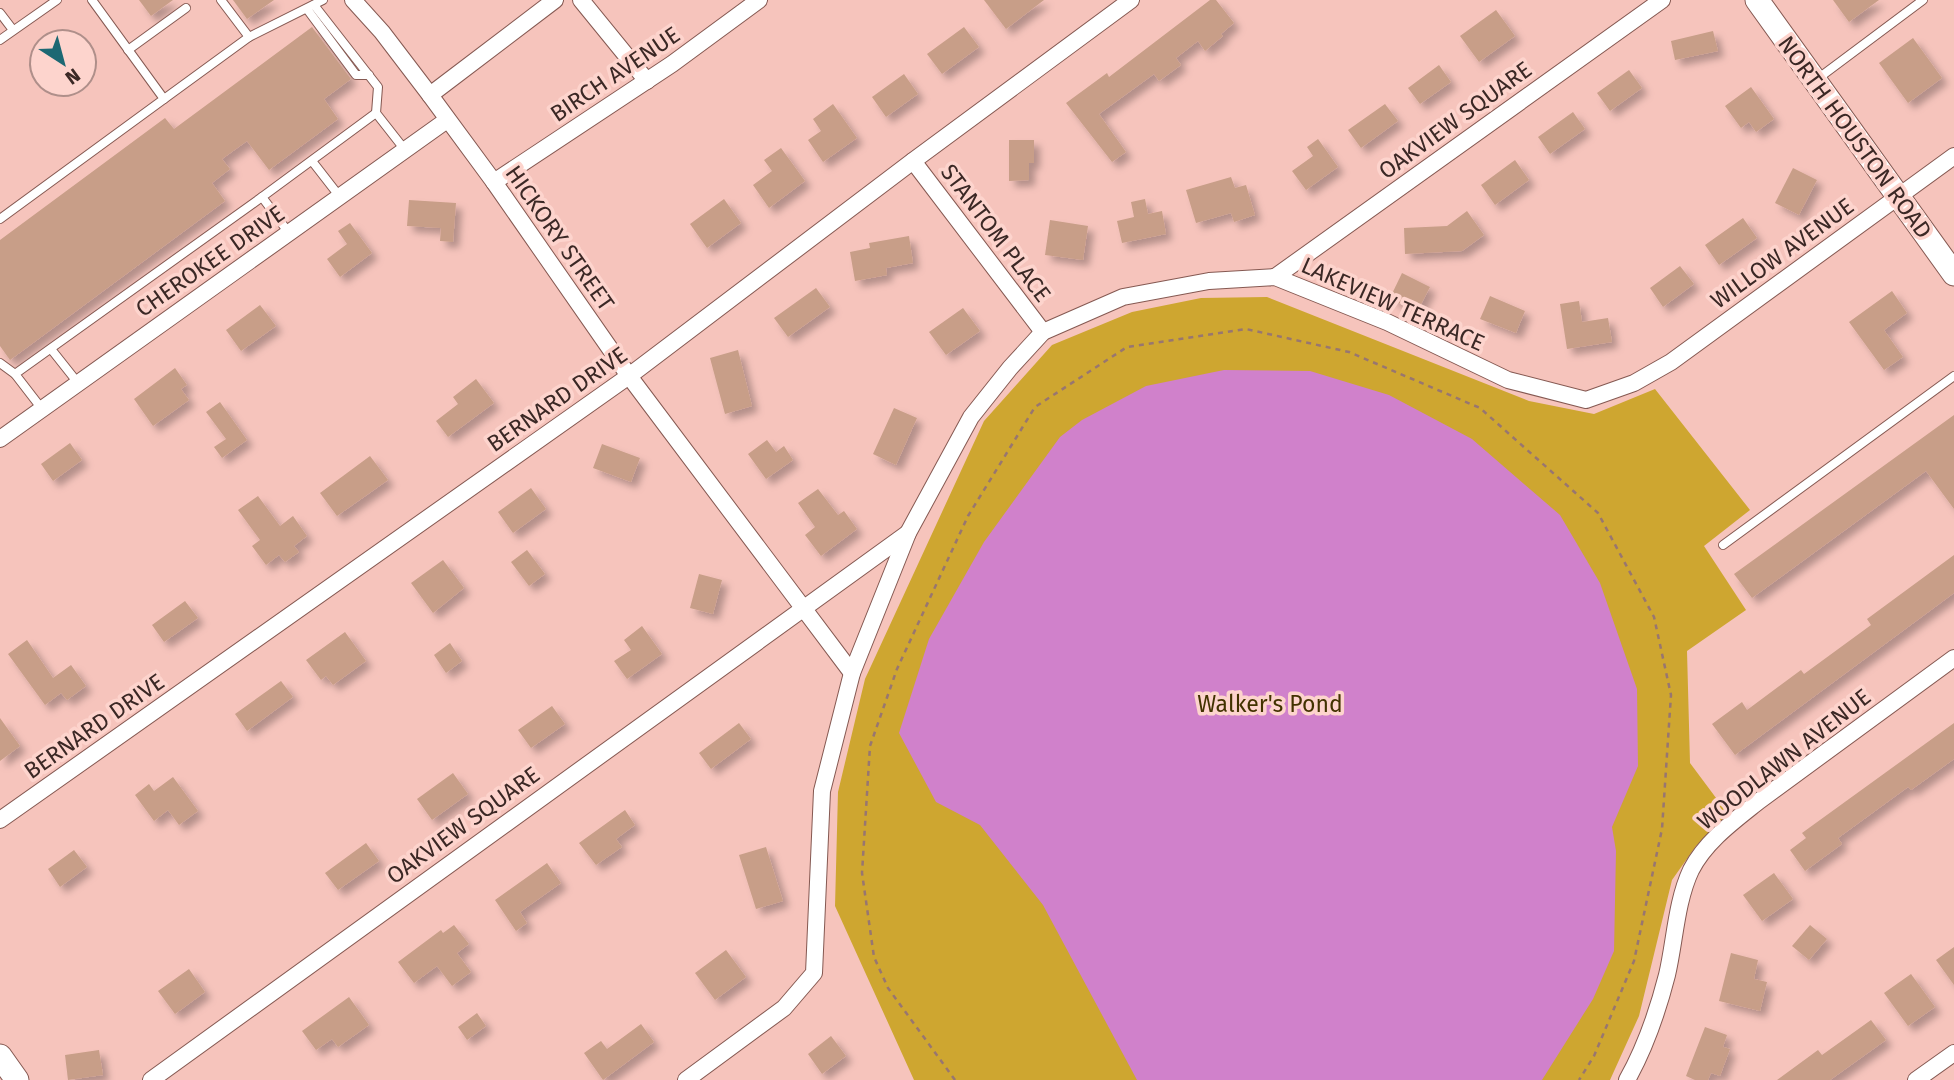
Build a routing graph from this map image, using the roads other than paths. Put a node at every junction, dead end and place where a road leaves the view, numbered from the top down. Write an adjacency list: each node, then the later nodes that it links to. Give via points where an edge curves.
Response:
1 (57, 0): 16 (lane)
2 (92, 0): 19 (lane)
3 (221, 0): 17 (lane)
4 (323, 0): 13 (lane)
5 (353, 0): 22 (street, HICKORY STREET)
6 (555, 0): 22 (street)
7 (581, 0): 21 (street)
8 (759, 0): 21 (street, BIRCH AVENUE)
9 (1131, 0): 29 (street, BERNARD DRIVE)
10 (1662, 0): 37 (street, OAKVIEW SQUARE)
11 (1757, 0): 20 (street, NORTH HOUSTON ROAD)
12 (1923, 0): 20 (lane)
13 (311, 7): 17 (lane); 24 (lane, via 356,75 369,75 378,87)
14 (186, 8): 19 (lane)
15 (0, 13): 16 (lane)
16 (13, 30): 18 (lane)
17 (249, 37): 23 (lane)
18 (0, 40)
19 (128, 50): 23 (lane)
20 (1815, 80): 33 (street, NORTH HOUSTON ROAD)
21 (647, 81): 30 (street, BIRCH AVENUE)
22 (430, 95): 25 (street, HICKORY STREET)
23 (164, 99): 34 (lane)
24 (376, 113): 26 (lane); 28 (lane)
25 (447, 120): 26 (street, CHEROKEE DRIVE); 30 (street, HICKORY STREET)
26 (405, 150): 32 (street, CHEROKEE DRIVE)
27 (1954, 156): 33 (street, WILLOW AVENUE)
28 (312, 161): 31 (lane); 32 (lane)
29 (913, 161): 38 (street, STANTOM PLACE); 43 (street, BERNARD DRIVE)
30 (494, 182): 43 (street, HICKORY STREET)
31 (262, 197): 35 (lane); 39 (lane)
32 (340, 197): 35 (street, CHEROKEE DRIVE)
33 (1899, 197): 36 (street, NORTH HOUSTON ROAD); 40 (street, WILLOW AVENUE)
34 (0, 219)
35 (289, 233): 45 (street, CHEROKEE DRIVE)
36 (1954, 274)
37 (1275, 277): 38 (street, LAKEVIEW TERRACE, via 1209,281 1123,297); 40 (street, LAKEVIEW TERRACE, via 1387,322 1507,380 1586,400 1634,383)
38 (1043, 332): 48 (street, LAKEVIEW TERRACE, via 971,417)
39 (51, 349): 42 (lane); 45 (lane)
40 (1671, 362)
41 (0, 363): 42 (lane)
42 (15, 374): 46 (lane)
43 (629, 376): 50 (street, HICKORY STREET); 53 (street, BERNARD DRIVE)
44 (1954, 376): 49 (lane)
45 (78, 383): 46 (street, CHEROKEE DRIVE)
46 (42, 409): 47 (street, CHEROKEE DRIVE)
47 (0, 439)
48 (908, 533): 50 (street, LAKEVIEW TERRACE); 52 (street, LAKEVIEW TERRACE)
49 (1723, 545)
50 (802, 608): 52 (street, HICKORY STREET); 57 (street, OAKVIEW SQUARE)
51 (1954, 658): 59 (street, WOODLAWN AVENUE, via 1759,801 1706,847 1683,892 1667,977 1640,1057)
52 (852, 673): 58 (street, LAKEVIEW TERRACE, via 822,791 814,973 784,1008)
53 (0, 820)
54 (1954, 1053): 60 (street)
55 (0, 1056): 56 (street)
56 (17, 1080)
57 (151, 1080)
58 (686, 1080)
59 (1627, 1080)
60 (1916, 1080)

